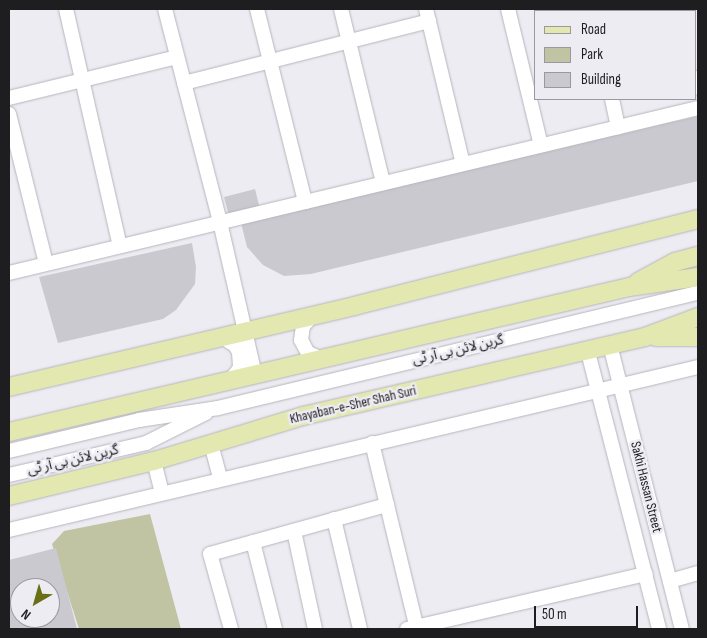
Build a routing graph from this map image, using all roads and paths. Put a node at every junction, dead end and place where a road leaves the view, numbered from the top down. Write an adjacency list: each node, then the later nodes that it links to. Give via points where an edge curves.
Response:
1 (66, 9): 10 (street)
2 (165, 9): 8 (street)
3 (257, 9): 9 (street)
4 (341, 9): 7 (street)
5 (508, 9): 17 (street)
6 (427, 15): 7 (street); 18 (street)
7 (349, 41): 9 (street); 19 (street)
8 (177, 57): 10 (street); 11 (street)
9 (270, 61): 11 (street); 20 (street)
10 (82, 80): 12 (street); 23 (street)
11 (184, 83): 22 (street)
12 (9, 98)
13 (612, 100): 16 (street)
14 (698, 108): 16 (street)
15 (9, 114): 25 (street)
16 (618, 127): 17 (street)
17 (541, 145): 18 (street)
18 (463, 164): 19 (street)
19 (383, 183): 20 (street)
20 (305, 202): 22 (street)
21 (698, 220): 30 (main road)
22 (220, 222): 23 (street); 32 (street)
23 (120, 246): 25 (street)
24 (698, 256): 28 (main road, via 675,262)
25 (46, 264): 26 (street)
26 (9, 273)
27 (698, 277): 28 (main road)
28 (629, 287): 38 (main road)
29 (698, 293): 45 (street, گرین لائن بی آر ٹی)
30 (313, 315): 32 (main road); 38 (street, via 303,326 301,340 308,353)
31 (695, 317): 35 (main road, Khayaban-e-Sher Shah Suri)
32 (246, 331): 34 (main road); 40 (street)
33 (698, 336): 35 (main road)
34 (222, 337): 41 (street, via 239,352 240,368); 43 (main road)
35 (645, 337): 36 (main road, Khayaban-e-Sher Shah Suri)
36 (610, 346): 37 (main road, Khayaban-e-Sher Shah Suri); 42 (street, Sakhi Hassan Street)
37 (588, 352): 44 (street, Sakhi Hassan Street); 48 (main road, Khayaban-e-Sher Shah Suri, via 302,416)
38 (322, 359): 40 (main road)
39 (698, 366): 42 (street)
40 (255, 375): 41 (main road)
41 (230, 381): 46 (main road)
42 (619, 384): 44 (street); 62 (street, Sakhi Hassan Street)
43 (9, 387)
44 (598, 388): 47 (street); 61 (street, Sakhi Hassan Street)
45 (218, 408): 49 (street, گرین لائن بی آر ٹی, via 139,420); 51 (street, گرین لائن بی آر ٹی, via 146,443)
46 (9, 432)
47 (372, 443): 52 (street); 55 (street)
48 (210, 444): 50 (main road, Khayaban-e-Sher Shah Suri); 52 (street)
49 (9, 452)
50 (154, 461): 53 (street); 54 (main road, Khayaban-e-Sher Shah Suri)
51 (9, 475)
52 (220, 478): 53 (street)
53 (162, 492): 57 (street)
54 (9, 496)
55 (387, 505): 56 (street); 63 (street)
56 (334, 519): 58 (street); 67 (street)
57 (9, 530)
58 (294, 530): 59 (street); 66 (street)
59 (253, 542): 64 (street, via 210,554); 65 (street)
60 (698, 573): 62 (street)
61 (646, 574): 63 (street); 68 (street, Sakhi Hassan Street)
62 (670, 580): 69 (street, Sakhi Hassan Street)
63 (413, 628)
64 (231, 629)
65 (275, 629)
66 (315, 629)
67 (360, 629)
68 (658, 629)
69 (682, 629)

